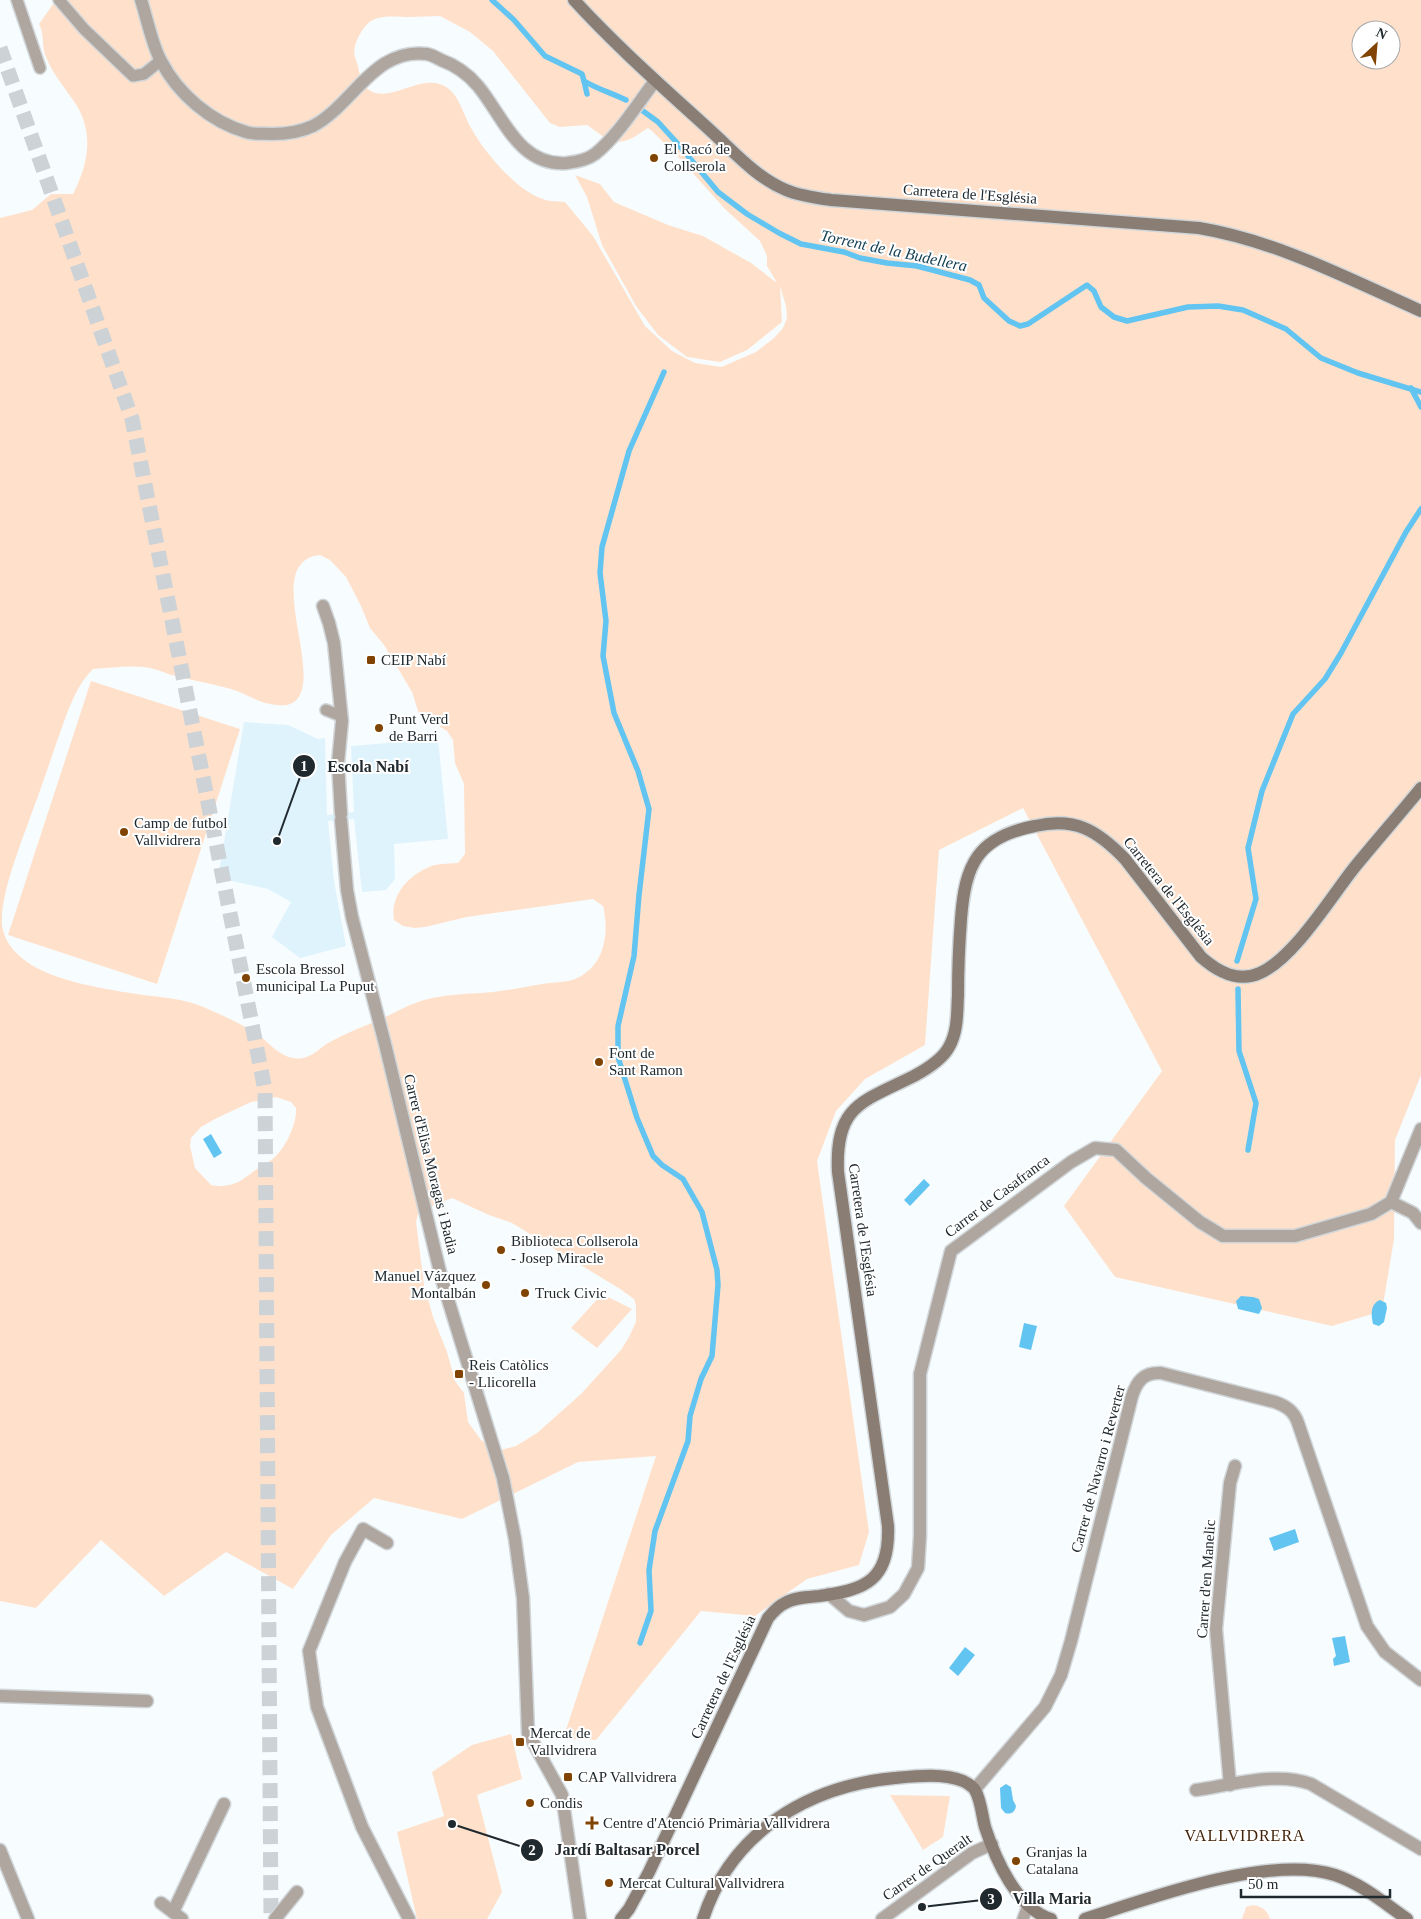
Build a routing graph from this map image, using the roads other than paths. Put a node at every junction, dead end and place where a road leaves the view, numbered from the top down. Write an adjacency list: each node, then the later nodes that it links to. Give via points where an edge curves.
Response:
1 (17, 0): 6 (lane)
2 (59, 0): 5 (lane, via 133,76 144,74)
3 (141, 0): 5 (street)
4 (574, 0): 7 (main road, Carretera de l'Església)
5 (160, 61): 7 (street, via 184,94 212,116 247,133 286,134 312,126 333,111 377,69 395,58 429,54 465,73 525,150 542,160 562,163 577,162 594,155)
6 (40, 68)
7 (655, 81): 8 (main road, Carretera de l'Església, via 758,173 787,191 831,200 1230,233 1298,257)
8 (1421, 311)
9 (323, 606): 11 (street, Carrer d'Elisa Moragas i Badia, via 334,643)
10 (326, 710): 11 (lane)
11 (341, 716): 36 (street, Carrer d'Elisa Moragas i Badia, via 338,763 347,890 352,917 442,1280 503,1478 523,1598 528,1733 562,1795)
12 (1421, 788): 18 (main road, Carretera de l'Església, via 1290,950 1267,969 1252,976 1231,976 1201,957 1125,859 1085,828 1058,822 1031,826 990,843 973,863 962,902 957,1023 951,1044 925,1070 856,1107 845,1121 839,1138 838,1172 888,1535 884,1558 873,1578 857,1589)
13 (1421, 1129): 14 (street)
14 (1391, 1202): 15 (street, via 1414,1213); 18 (street, Carrer de Casafranca, via 1371,1214 1295,1236 1223,1236 1200,1222 1116,1150 1095,1148 1071,1162 950,1251 920,1374 918,1568 904,1594 890,1607 864,1615 848,1611)
15 (1421, 1223)
16 (1235, 1466): 22 (street, Carrer d'en Manelic, via 1230,1482 1216,1629)
17 (387, 1543): 35 (street, via 363,1529 344,1562 309,1651 317,1707 362,1827)
18 (828, 1594): 37 (main road, Carretera de l'Església, via 785,1602 768,1618 649,1872)
19 (1421, 1680): 23 (street, Carrer de Navarro i Reverter, via 1385,1652 1367,1626 1293,1413 1275,1402 1154,1373 1140,1379 1132,1396 1061,1674 1046,1707)
20 (0, 1696): 21 (street)
21 (147, 1701)
22 (1230, 1785): 24 (street); 27 (street, via 1279,1778 1300,1780)
23 (974, 1789): 26 (main road); 38 (main road, via 955,1779 930,1776 877,1779 824,1793 793,1808 755,1836 724,1873)
24 (1196, 1790)
25 (224, 1804): 32 (street)
26 (992, 1844): 31 (main road, via 1010,1882); 39 (street, Carrer de Queralt, via 972,1853)
27 (1421, 1849)
28 (0, 1850): 33 (street)
29 (297, 1892): 34 (street)
30 (161, 1904): 32 (street)
31 (1028, 1906): 40 (lane); 41 (main road)
32 (177, 1916)
33 (28, 1919)
34 (275, 1919)
35 (410, 1919)
36 (580, 1919)
37 (621, 1919)
38 (703, 1919)
39 (882, 1919)
40 (1023, 1919)
41 (1051, 1919)
42 (1085, 1919): 43 (main road, via 1223,1878 1296,1870 1334,1875 1356,1884)
43 (1407, 1919)

